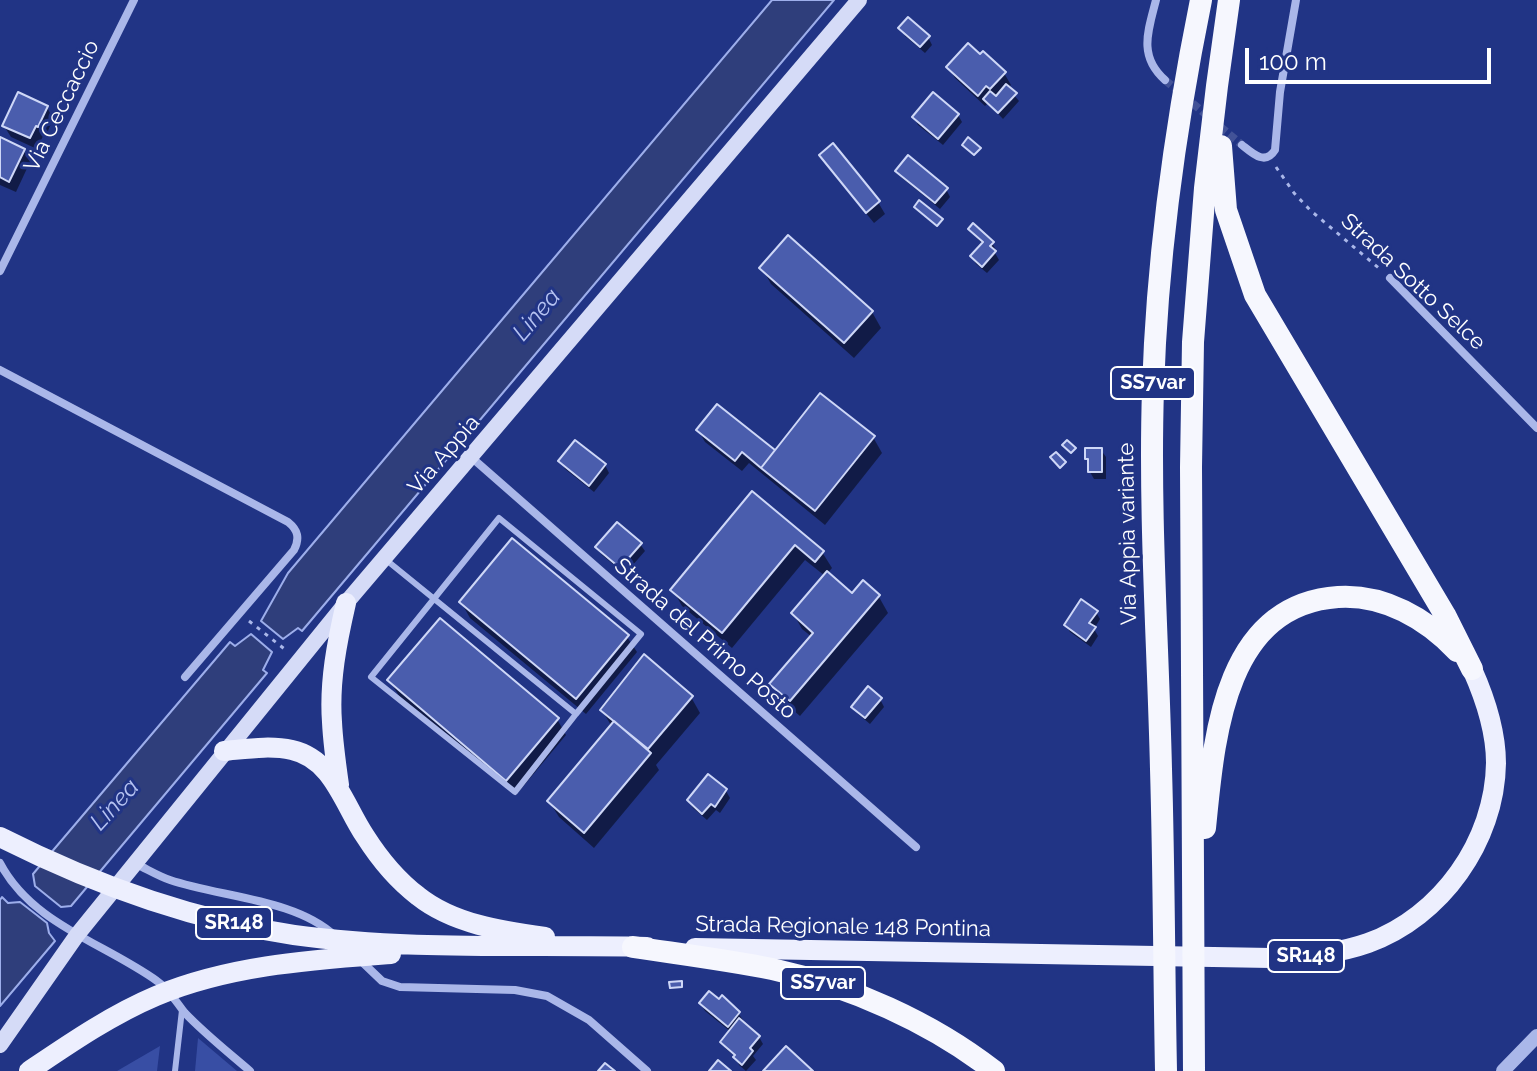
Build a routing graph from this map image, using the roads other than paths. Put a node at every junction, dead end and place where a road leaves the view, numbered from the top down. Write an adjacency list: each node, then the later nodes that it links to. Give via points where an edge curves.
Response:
1 (134, 0): 9 (street, Via Ceccaccio)
2 (859, 0): 13 (main road, Via Appia)
3 (1156, 0): 7 (street, via 1147,54)
4 (1201, 0): 39 (highway, Via Appia variante / SS7var, via 1166,219 1155,353 1152,530)
5 (1231, 0): 17 (highway, via 1222,94 1222,174 1226,210 1255,295); 21 (highway, SS7var, via 1205,188 1193,342 1191,467)
6 (1296, 0): 8 (street, via 1275,150 1269,157 1259,157)
7 (1165, 80)
8 (1242, 145)
9 (0, 271)
10 (1390, 278): 12 (street, Strada Sotto Selce)
11 (0, 370): 18 (street, via 295,529 294,550)
12 (1537, 428)
13 (471, 457): 14 (main road, Via Appia); 24 (street, Strada del Primo Posto)
14 (384, 558): 15 (lane); 16 (main road, Via Appia)
15 (434, 599): 19 (lane); 19 (lane, via 371,677 515,792); 19 (lane, via 499,518 641,634)
16 (346, 603): 20 (main road, Via Appia); 22 (main road, SR148, via 332,685)
17 (1472, 669): 21 (highway, via 1434,630 1392,606 1345,596 1300,605 1274,619 1242,659); 29 (main road, Strada Regionale 148 Pontina / SR148, via 1488,710 1496,754 1486,819 1450,884 1423,911 1368,943 1284,958)
18 (185, 677)
19 (576, 714)
20 (224, 751): 22 (main road, SR148, via 279,748 303,753); 26 (main road, Via Appia)
21 (1203, 768): 40 (highway)
22 (340, 789): 29 (main road, SR148, via 366,838 397,877 433,907 499,930)
23 (0, 837): 28 (main road, Strada Regionale 148 Pontina / SR148, via 113,887 252,927 331,939)
24 (916, 847)
25 (0, 863): 27 (street, via 15,887)
26 (135, 864): 27 (main road, Via Appia); 37 (street, via 169,880 298,912 323,925 382,981 400,987 515,990 547,996 589,1020)
27 (73, 940): 30 (street, via 159,982); 31 (main road, Via Appia); 33 (main road, Via Appia)
28 (482, 947): 29 (main road, Strada Regionale 148 Pontina / SR148); 34 (main road, SR148, via 340,958 222,975 157,996)
29 (633, 947): 38 (highway, SS7var, via 773,970 838,988 920,1025)
30 (182, 1010): 35 (lane); 36 (street)
31 (0, 1025)
32 (1537, 1036): 41 (street)
33 (0, 1045)
34 (29, 1071)
35 (175, 1071)
36 (250, 1071)
37 (647, 1071)
38 (994, 1071)
39 (1166, 1071)
40 (1194, 1071)
41 (1503, 1071)

